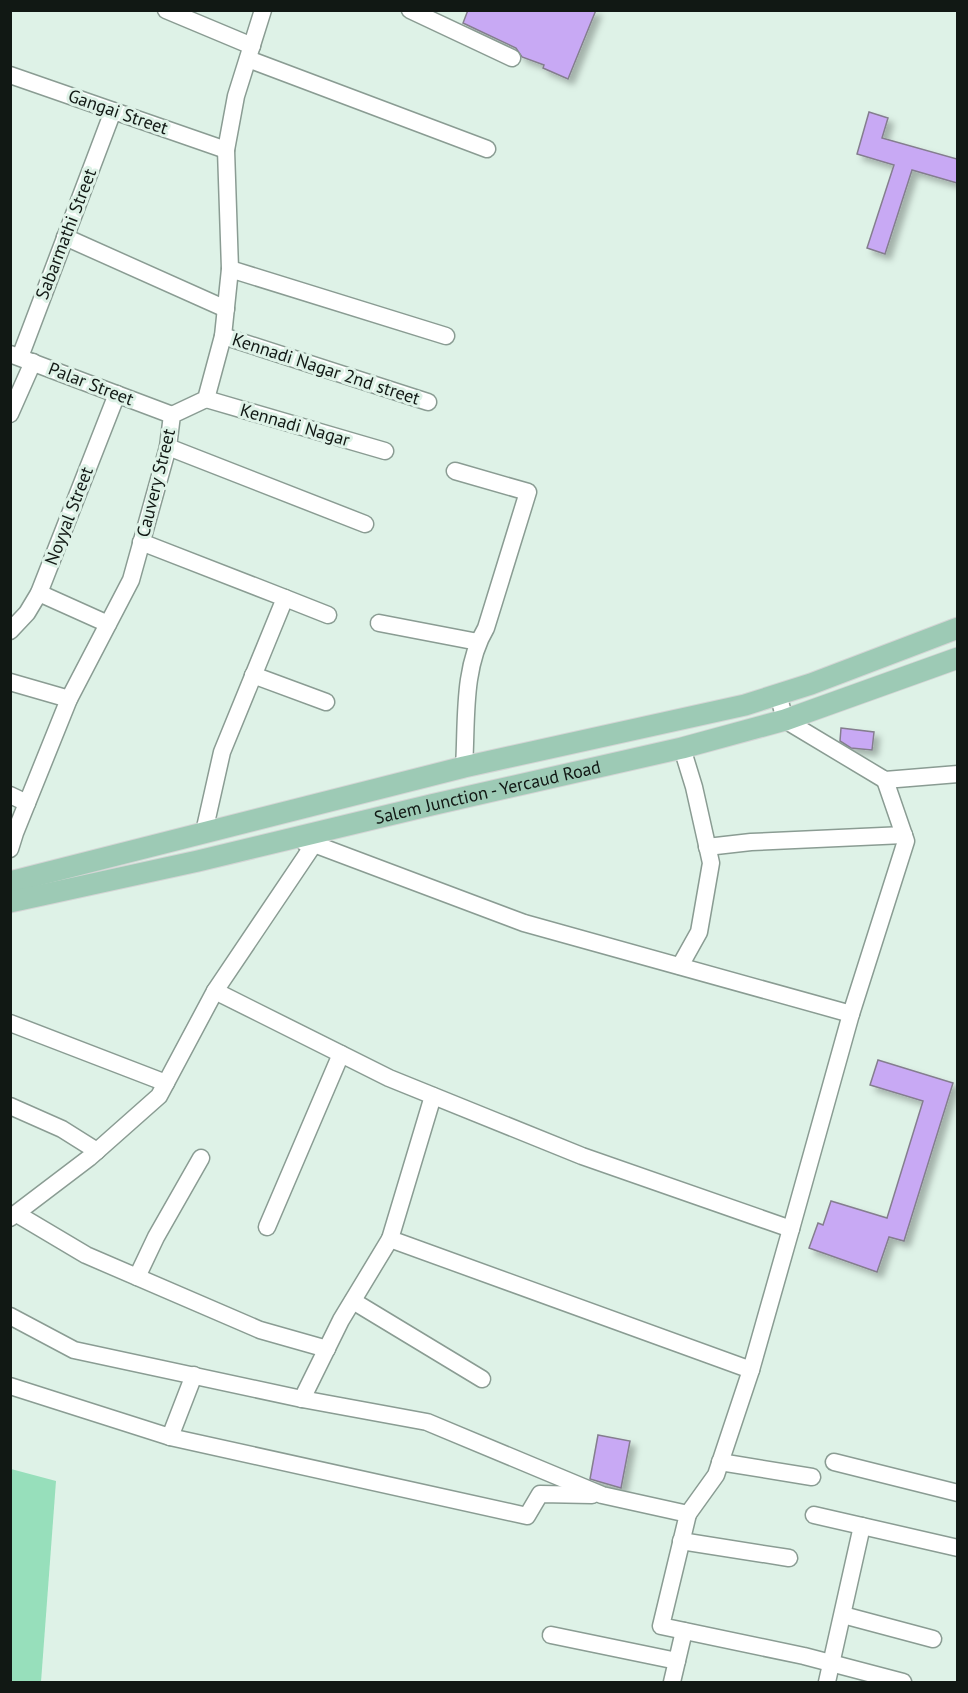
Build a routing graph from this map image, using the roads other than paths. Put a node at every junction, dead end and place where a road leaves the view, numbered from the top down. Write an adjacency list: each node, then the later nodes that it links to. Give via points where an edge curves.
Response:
1 (166, 10): 4 (street)
2 (263, 10): 4 (street)
3 (410, 10): 5 (street)
4 (250, 53): 8 (street); 9 (street, via 236,96)
5 (512, 58)
6 (10, 75): 7 (street, Gangai Street)
7 (113, 111): 9 (street, Gangai Street); 10 (street, Sabarmathi Street)
8 (487, 149)
9 (226, 150): 11 (street)
10 (65, 237): 12 (street); 15 (street, Sabarmathi Street)
11 (230, 269): 12 (street); 14 (street)
12 (226, 309): 13 (street)
13 (223, 336): 17 (street); 18 (street, Kennadi Nagar 2nd street)
14 (446, 336)
15 (21, 358): 16 (street, Palar Street); 19 (street, Sabarmathi Street)
16 (117, 394): 20 (street, Palar Street); 26 (street, Noyyal Street)
17 (206, 399): 20 (street, Cauvery Street); 22 (street, Kennadi Nagar)
18 (428, 402)
19 (10, 414)
20 (172, 415): 21 (street, Cauvery Street)
21 (168, 447): 24 (street); 25 (street, Cauvery Street)
22 (385, 452)
23 (455, 471): 33 (street, via 528,492 486,628)
24 (365, 524)
25 (141, 542): 27 (street); 30 (street, Cauvery Street, via 131,580)
26 (39, 593): 30 (street); 32 (street, Noyyal Street)
27 (285, 598): 28 (street); 35 (street)
28 (328, 615)
29 (379, 623): 33 (street)
30 (108, 624): 38 (street, Cauvery Street)
31 (957, 628): 37 (main road)
32 (10, 631)
33 (478, 642): 42 (street, via 469,683)
34 (957, 658): 40 (main road, Salem Junction - Yercaud Road)
35 (253, 675): 39 (street); 48 (street, via 222,752)
36 (10, 682): 38 (street)
37 (778, 694): 40 (street); 42 (main road, via 745,705)
38 (69, 699): 46 (street, Cauvery Street)
39 (326, 702)
40 (784, 720): 41 (main road, Salem Junction - Yercaud Road); 44 (street)
41 (682, 748): 50 (main road, Salem Junction - Yercaud Road); 52 (street)
42 (464, 767): 47 (main road)
43 (957, 774): 44 (street)
44 (885, 780): 49 (street)
45 (10, 795): 46 (street)
46 (27, 803): 53 (street, Cauvery Street)
47 (284, 812): 48 (main road); 50 (main road)
48 (204, 832): 54 (main road)
49 (904, 835): 52 (street); 58 (street, via 906,841)
50 (285, 839): 51 (street); 55 (main road, Salem Junction - Yercaud Road)
51 (314, 844): 56 (street, via 524,923); 57 (street)
52 (707, 847): 56 (street, via 711,863 699,932)
53 (10, 849)
54 (10, 882)
55 (10, 902)
56 (680, 966): 58 (street)
57 (215, 991): 60 (street); 61 (street)
58 (851, 1014): 68 (street)
59 (10, 1023): 61 (street)
60 (340, 1054): 62 (street); 67 (street)
61 (166, 1083): 64 (street, via 159,1096)
62 (433, 1096): 68 (street, via 582,1156); 69 (street)
63 (10, 1106): 64 (street, via 62,1129)
64 (97, 1151): 66 (street)
65 (201, 1158): 70 (street)
66 (15, 1210): 70 (street, via 86,1255)
67 (267, 1227)
68 (791, 1229): 74 (street)
69 (390, 1239): 71 (street); 74 (street)
70 (137, 1277): 73 (street, via 260,1330)
71 (353, 1301): 73 (street); 76 (street)
72 (10, 1316): 75 (street, via 74,1350)
73 (327, 1349): 78 (street)
74 (751, 1370): 80 (street)
75 (194, 1375): 78 (street); 79 (street)
76 (482, 1379)
77 (10, 1386): 79 (street)
78 (302, 1399): 84 (street, via 427,1422)
79 (170, 1437): 84 (street, via 527,1516 540,1494)
80 (720, 1462): 82 (street); 85 (street, via 716,1475)
81 (834, 1462): 83 (street)
82 (812, 1477)
83 (957, 1493)
84 (602, 1495): 85 (street)
85 (688, 1514): 88 (street)
86 (814, 1515): 87 (street)
87 (862, 1526): 89 (street); 91 (street)
88 (681, 1541): 90 (street); 92 (street, via 661,1626)
89 (957, 1548)
90 (789, 1558)
91 (843, 1616): 94 (street); 96 (street)
92 (684, 1631): 95 (street); 96 (street)
93 (551, 1635): 95 (street)
94 (933, 1639)
95 (677, 1661): 97 (street)
96 (832, 1664): 98 (street); 99 (street)
97 (672, 1683)
98 (827, 1683)
99 (903, 1683)

